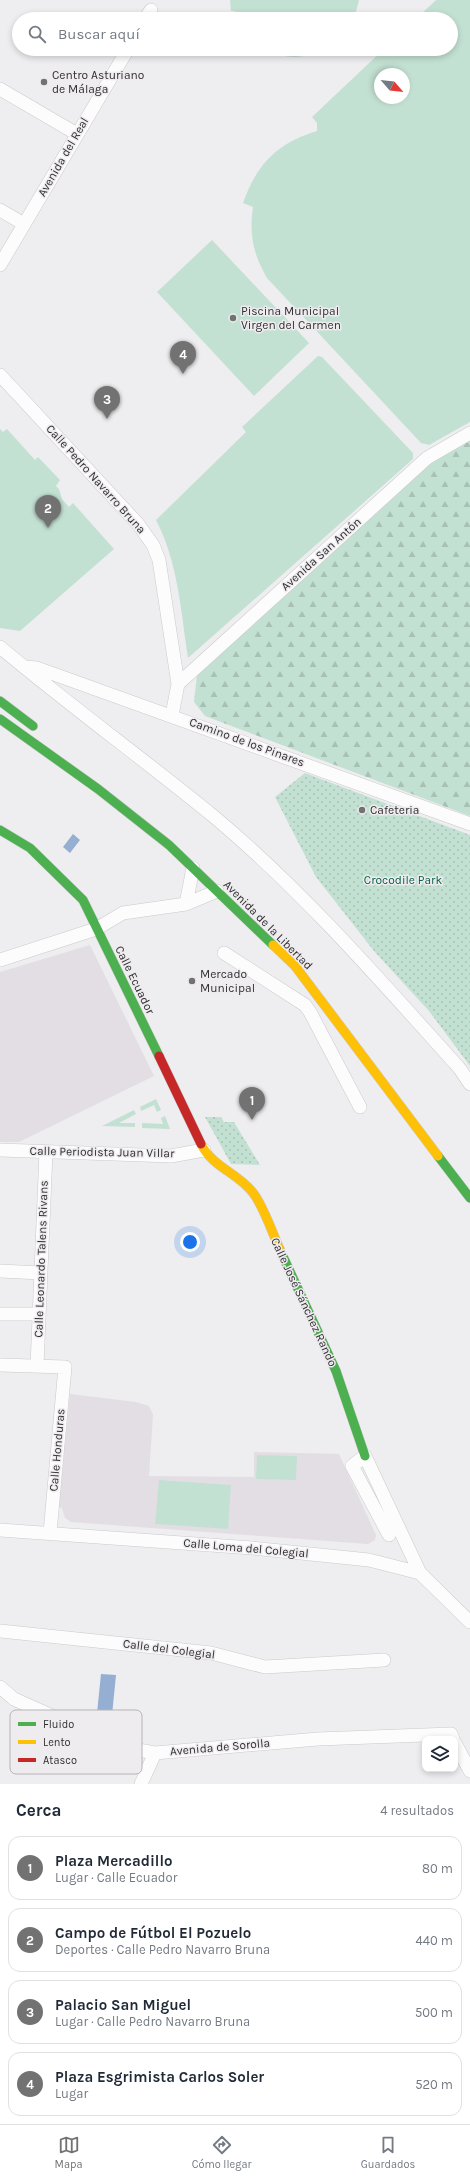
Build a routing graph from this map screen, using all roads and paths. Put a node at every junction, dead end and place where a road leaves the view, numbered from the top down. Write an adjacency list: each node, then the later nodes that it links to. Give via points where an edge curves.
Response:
1 (124, 56): 3 (street, Avenida del Real)
2 (0, 89): 3 (street)
3 (76, 134): 5 (street, Avenida del Real)
4 (0, 210): 5 (street)
5 (24, 224): 6 (street, Avenida del Real)
6 (0, 266)
7 (0, 375): 11 (street, Calle Pedro Navarro Bruna, via 138,524 153,545 159,560)
8 (470, 433): 11 (street, Avenida San Antón, via 427,458)
9 (0, 647): 10 (street)
10 (23, 666): 13 (street, Camino de los Pinares, via 37,668); 24 (street, via 212,816 281,878 357,954 460,1069)
11 (178, 684): 13 (street, Calle Pedro Navarro Bruna)
12 (0, 701): 15 (street)
13 (172, 715): 16 (street, Camino de los Pinares)
14 (0, 719): 18 (street, Avenida de la Libertad, via 98,789 169,845)
15 (38, 730)
16 (470, 824)
17 (0, 830): 21 (street, Calle Ecuador, via 30,848 83,900)
18 (193, 868): 19 (street, Avenida de la Libertad); 20 (street)
19 (217, 891): 20 (street); 30 (street, Avenida de la Libertad, via 295,966)
20 (186, 904): 21 (street, via 123,913)
21 (96, 929): 23 (street); 27 (street, Calle Ecuador)
22 (224, 953): 25 (street, via 305,1005)
23 (0, 960)
24 (470, 1084)
25 (360, 1107)
26 (0, 1150): 28 (street, Calle Periodista Juan Villar)
27 (204, 1150): 28 (street, Calle Periodista Juan Villar, via 171,1156); 29 (street, Calle Ecuador, via 209,1158)
28 (46, 1152): 32 (street, Calle Leonardo Talens Rivans)
29 (218, 1164): 37 (street, Calle José Sánchez Rando, via 236,1176 254,1194 336,1371)
30 (470, 1198)
31 (0, 1271): 32 (street)
32 (41, 1272): 34 (street, Calle Leonardo Talens Rivans)
33 (0, 1314): 34 (street)
34 (39, 1314): 36 (street, Calle Leonardo Talens Rivans)
35 (0, 1365): 36 (street)
36 (37, 1366): 39 (street, Calle Honduras, via 65,1367)
37 (365, 1456): 40 (street, via 352,1466); 41 (street, Calle José Sánchez Rando)
38 (0, 1530): 39 (street, Calle Loma del Colegial)
39 (50, 1533): 41 (street, Calle Loma del Colegial, via 252,1548 370,1560)
40 (389, 1535)
41 (420, 1573): 42 (street, Calle Loma del Colegial)
42 (470, 1622)
43 (0, 1631): 44 (street, Calle del Colegial, via 211,1653 265,1667)
44 (384, 1660)
45 (0, 1687): 46 (street, Avenida de Sorolla, via 14,1699)
46 (39, 1710)
47 (452, 1736): 50 (street, Avenida de Sorolla, via 451,1734 318,1739)
48 (458, 1749): 51 (street)
49 (142, 1750): 50 (street, Avenida de Sorolla)
50 (155, 1752): 52 (street)
51 (470, 1771)
52 (141, 1784)

